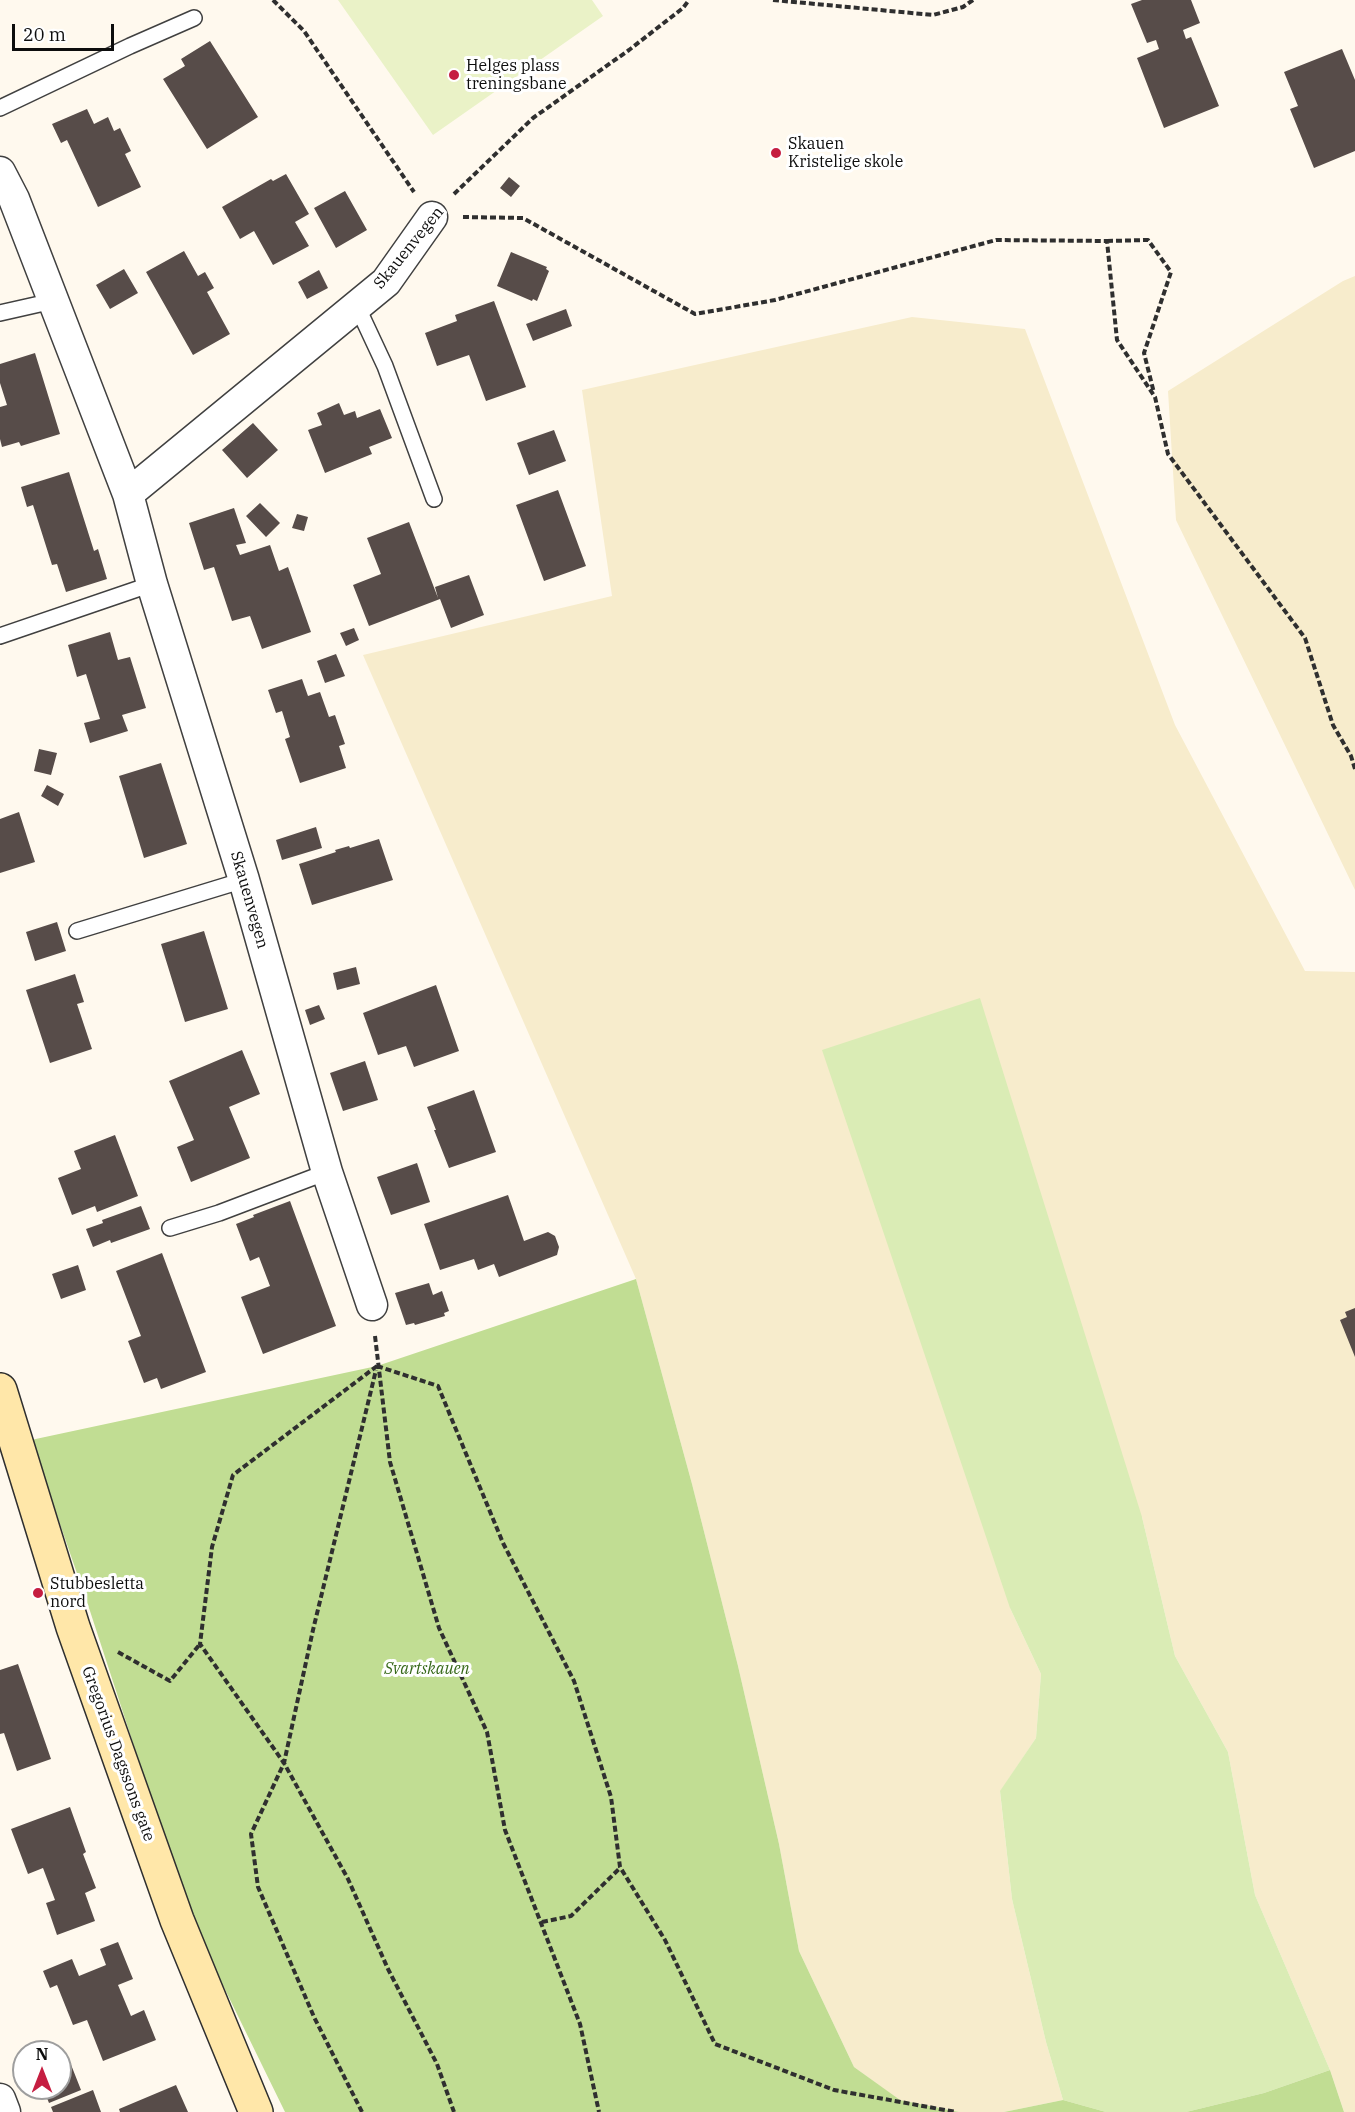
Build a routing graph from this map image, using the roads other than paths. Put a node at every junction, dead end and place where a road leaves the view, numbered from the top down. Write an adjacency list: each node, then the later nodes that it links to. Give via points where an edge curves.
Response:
1 (194, 18): 2 (lane)
2 (0, 108)
3 (0, 172): 5 (street, Skauenvegen)
4 (432, 217): 6 (street, Skauenvegen, via 386,282)
5 (53, 301): 7 (lane); 8 (street, Skauenvegen)
6 (357, 306): 8 (street, Skauenvegen); 9 (lane, via 385,366)
7 (0, 313)
8 (128, 494): 10 (street, Skauenvegen)
9 (434, 499)
10 (152, 584): 11 (lane); 12 (street, Skauenvegen)
11 (0, 636)
12 (244, 880): 13 (lane); 14 (street, Skauenvegen)
13 (77, 931)
14 (327, 1172): 15 (lane); 16 (street, Skauenvegen)
15 (170, 1228)
16 (372, 1305)
17 (0, 1390): 18 (street, Gregorius Dagssons gate)
18 (10, 1461): 21 (street, Gregorius Dagssons gate, via 177,1920)
19 (0, 2099): 20 (street)
20 (5, 2112)
21 (256, 2112)

